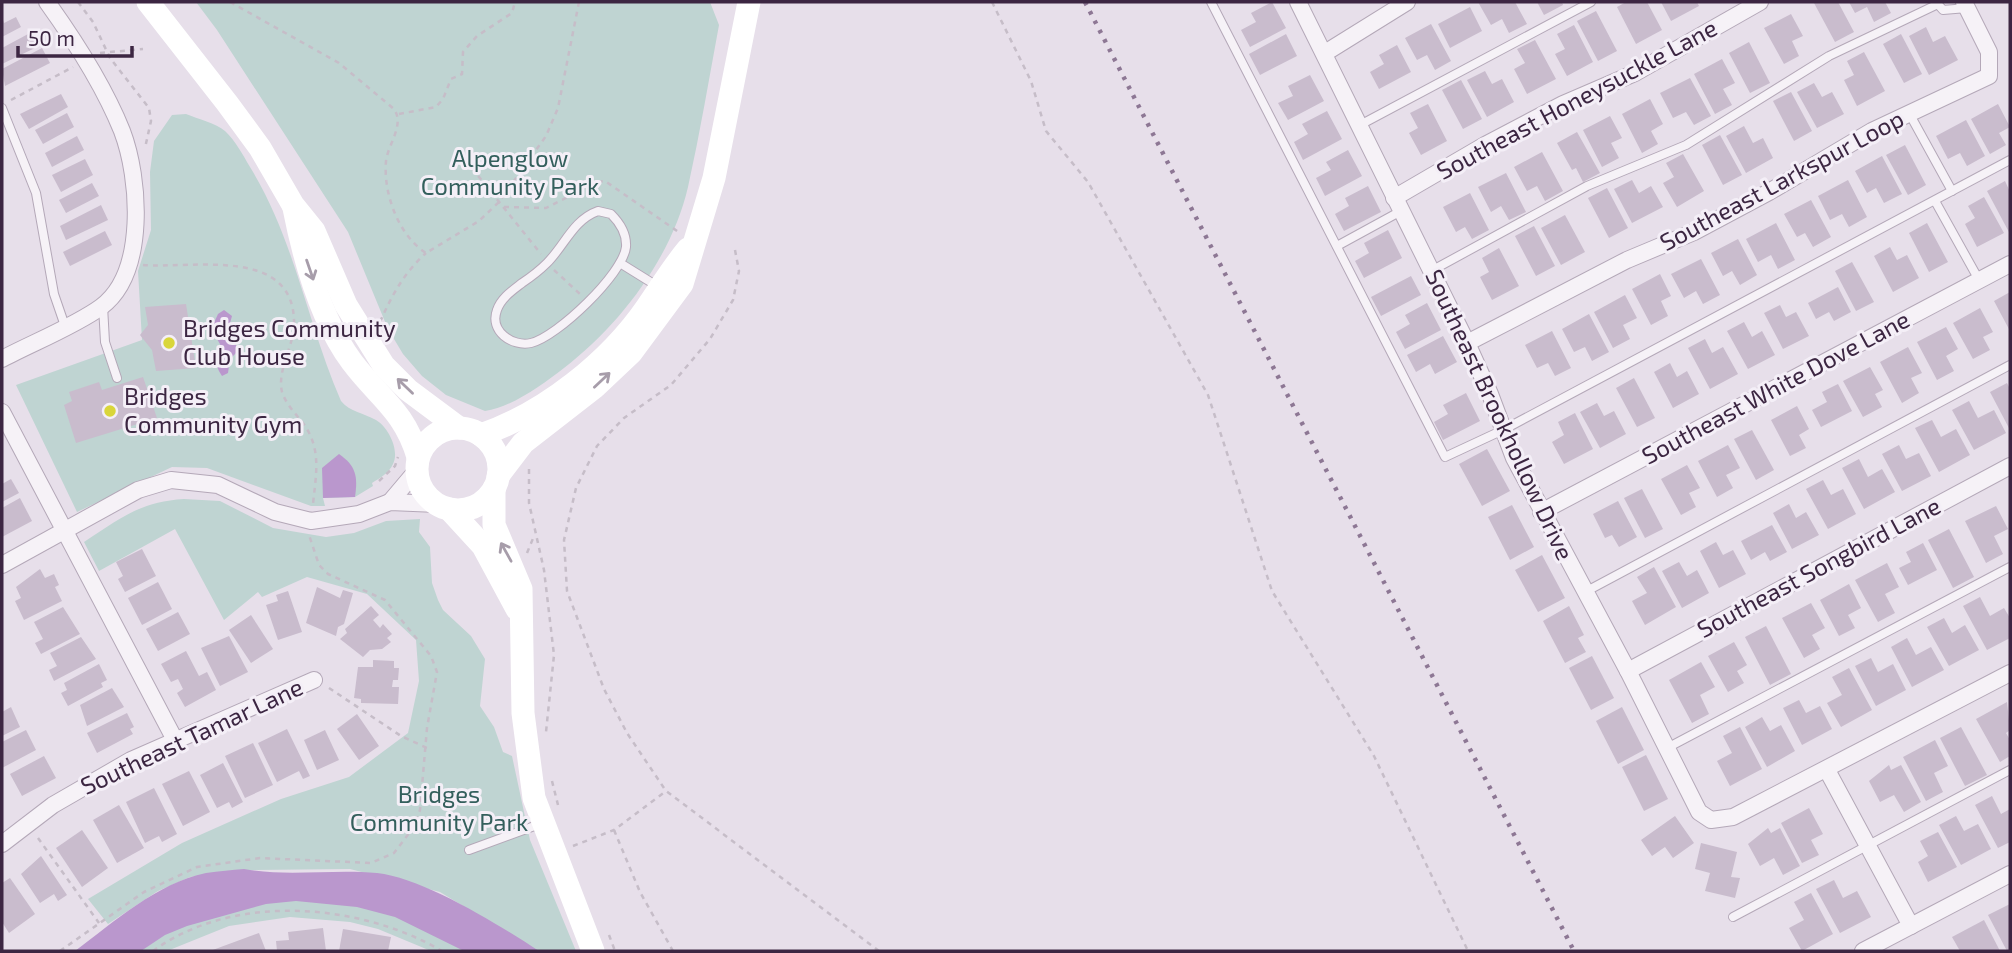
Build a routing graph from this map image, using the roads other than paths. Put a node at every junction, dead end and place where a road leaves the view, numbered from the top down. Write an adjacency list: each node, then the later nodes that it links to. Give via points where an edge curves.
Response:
1 (47, 2): 27 (street, via 85,60 122,131 133,181 135,238 130,264)
2 (148, 2): 19 (main road, via 252,136)
3 (749, 2): 20 (main road, via 714,178)
4 (1211, 2): 21 (lane)
5 (1298, 2): 11 (street, Southeast Brookhollow Drive)
6 (1407, 2): 11 (street)
7 (1591, 2): 14 (lane)
8 (1759, 2): 18 (street, Southeast Honeysuckle Lane, via 1635,73 1507,133)
9 (1936, 3): 10 (lane, via 1943,10); 24 (lane, via 1829,56 1686,145 1587,186)
10 (1965, 5): 13 (street, Southeast Larkspur Loop, via 1989,51 1989,76)
11 (1325, 53): 14 (street, Southeast Brookhollow Drive)
12 (2, 107): 28 (lane, via 36,193 54,294)
13 (1909, 113): 16 (lane); 29 (street, Southeast Larkspur Loop, via 1726,215 1627,260)
14 (1360, 125): 18 (street, Southeast Brookhollow Drive)
15 (2010, 160): 16 (lane)
16 (1952, 191): 17 (lane)
17 (1935, 201): 25 (lane); 35 (lane)
18 (1397, 204): 21 (lane); 24 (street, Southeast Brookhollow Drive)
19 (293, 205): 34 (main road, one-way to 19, via 384,366 346,305 314,231); 37 (main road, one-way to 37, via 300,239 333,331 351,360 400,415)
20 (695, 242): 26 (main road); 39 (main road, one-way to 20, via 523,443 631,353 682,284)
21 (1337, 246): 35 (lane, via 1445,457)
22 (620, 263): 22 (lane, via 546,338 515,344 503,336 496,323 497,310 506,296 547,263 576,225 598,211 611,214 625,236); 26 (lane)
23 (2010, 264): 25 (street, Southeast White Dove Lane)
24 (1431, 271): 29 (street, Southeast Brookhollow Drive)
25 (1979, 280): 42 (street, Southeast White Dove Lane)
26 (659, 288): 36 (main road, via 618,342 582,376 506,427)
27 (103, 306): 28 (street); 32 (lane, via 105,342)
28 (65, 326): 30 (street)
29 (1467, 343): 35 (street, Southeast Brookhollow Drive)
30 (2, 359)
31 (2010, 365): 46 (lane)
32 (117, 378)
33 (2, 412): 43 (street)
34 (459, 428): 36 (main road); 37 (main road, via 434,435)
35 (1503, 430): 42 (street, Southeast Brookhollow Drive)
36 (481, 435): 39 (main road, via 496,453)
37 (411, 458): 40 (street); 41 (main road, via 426,495)
38 (2010, 466): 48 (street, Southeast Songbird Lane)
39 (496, 482): 41 (main road, via 475,506); 47 (main road, one-way to 39, via 521,589 494,525)
40 (390, 502): 41 (street); 43 (street, via 359,514 311,521 275,512 218,485 171,480 138,491)
41 (443, 506): 47 (main road, via 483,546)
42 (1541, 512): 46 (street, Southeast Brookhollow Drive)
43 (65, 532): 44 (street); 51 (street)
44 (2, 565)
45 (2010, 567): 52 (lane)
46 (1585, 592): 48 (street, Southeast Brookhollow Drive)
47 (520, 615): 55 (main road, via 527,754 534,798)
48 (1628, 671): 52 (street, Southeast Brookhollow Drive)
49 (2010, 673): 53 (street)
50 (314, 680): 51 (street, Southeast Tamar Lane)
51 (175, 740): 56 (street, Southeast Tamar Lane, via 89,782)
52 (1667, 748): 53 (street, Southeast Brookhollow Drive, via 1699,812 1711,820 1733,817)
53 (1827, 770): 57 (street)
54 (2010, 770): 57 (lane)
55 (551, 816): 58 (lane); 62 (main road, via 565,846)
56 (4, 836)
57 (1868, 845): 60 (lane); 61 (street)
58 (469, 850)
59 (2010, 874): 61 (street)
60 (1733, 917)
61 (1911, 926): 63 (street)
62 (593, 951)
63 (1863, 951)

